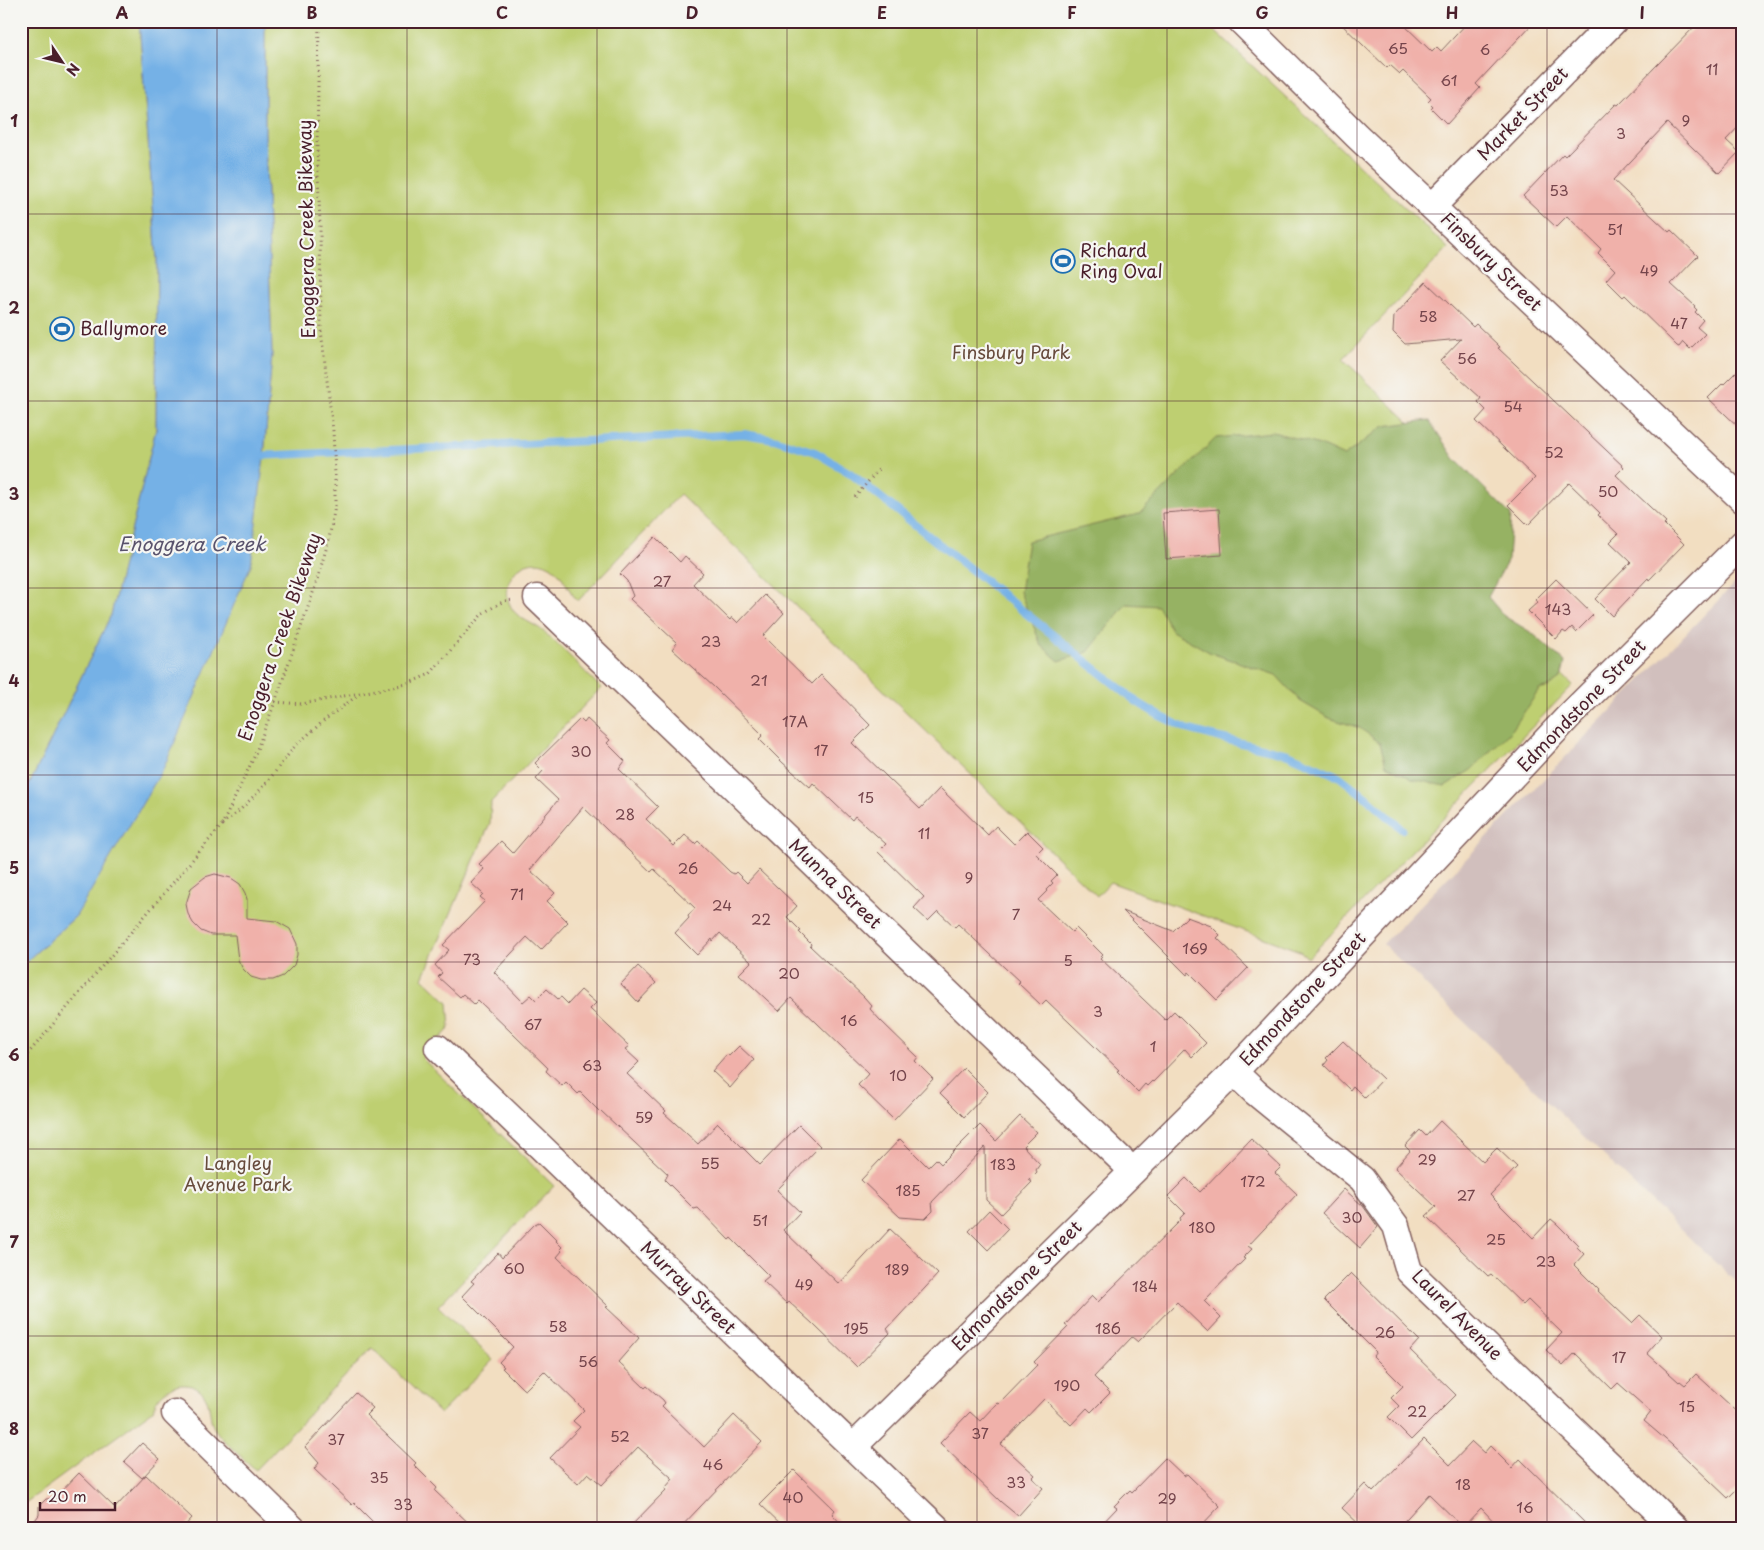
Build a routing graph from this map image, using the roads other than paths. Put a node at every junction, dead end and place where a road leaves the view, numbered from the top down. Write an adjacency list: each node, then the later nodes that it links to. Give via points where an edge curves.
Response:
1 (1241, 21): 3 (street, Finsbury Street)
2 (1614, 21): 3 (street, Market Street)
3 (1433, 206): 4 (street, Finsbury Street)
4 (1743, 500)
5 (1743, 543): 8 (street, Edmondstone Street, via 1569,716)
6 (537, 598): 9 (street, Munna Street)
7 (438, 1048): 11 (street, Murray Street)
8 (1234, 1072): 9 (street, Edmondstone Street); 14 (street, Laurel Avenue, via 1362,1179 1396,1226 1409,1271)
9 (1133, 1171): 11 (street, Edmondstone Street)
10 (176, 1413): 12 (street)
11 (854, 1447): 13 (street, Murray Street)
12 (293, 1529)
13 (938, 1529)
14 (1676, 1529)

